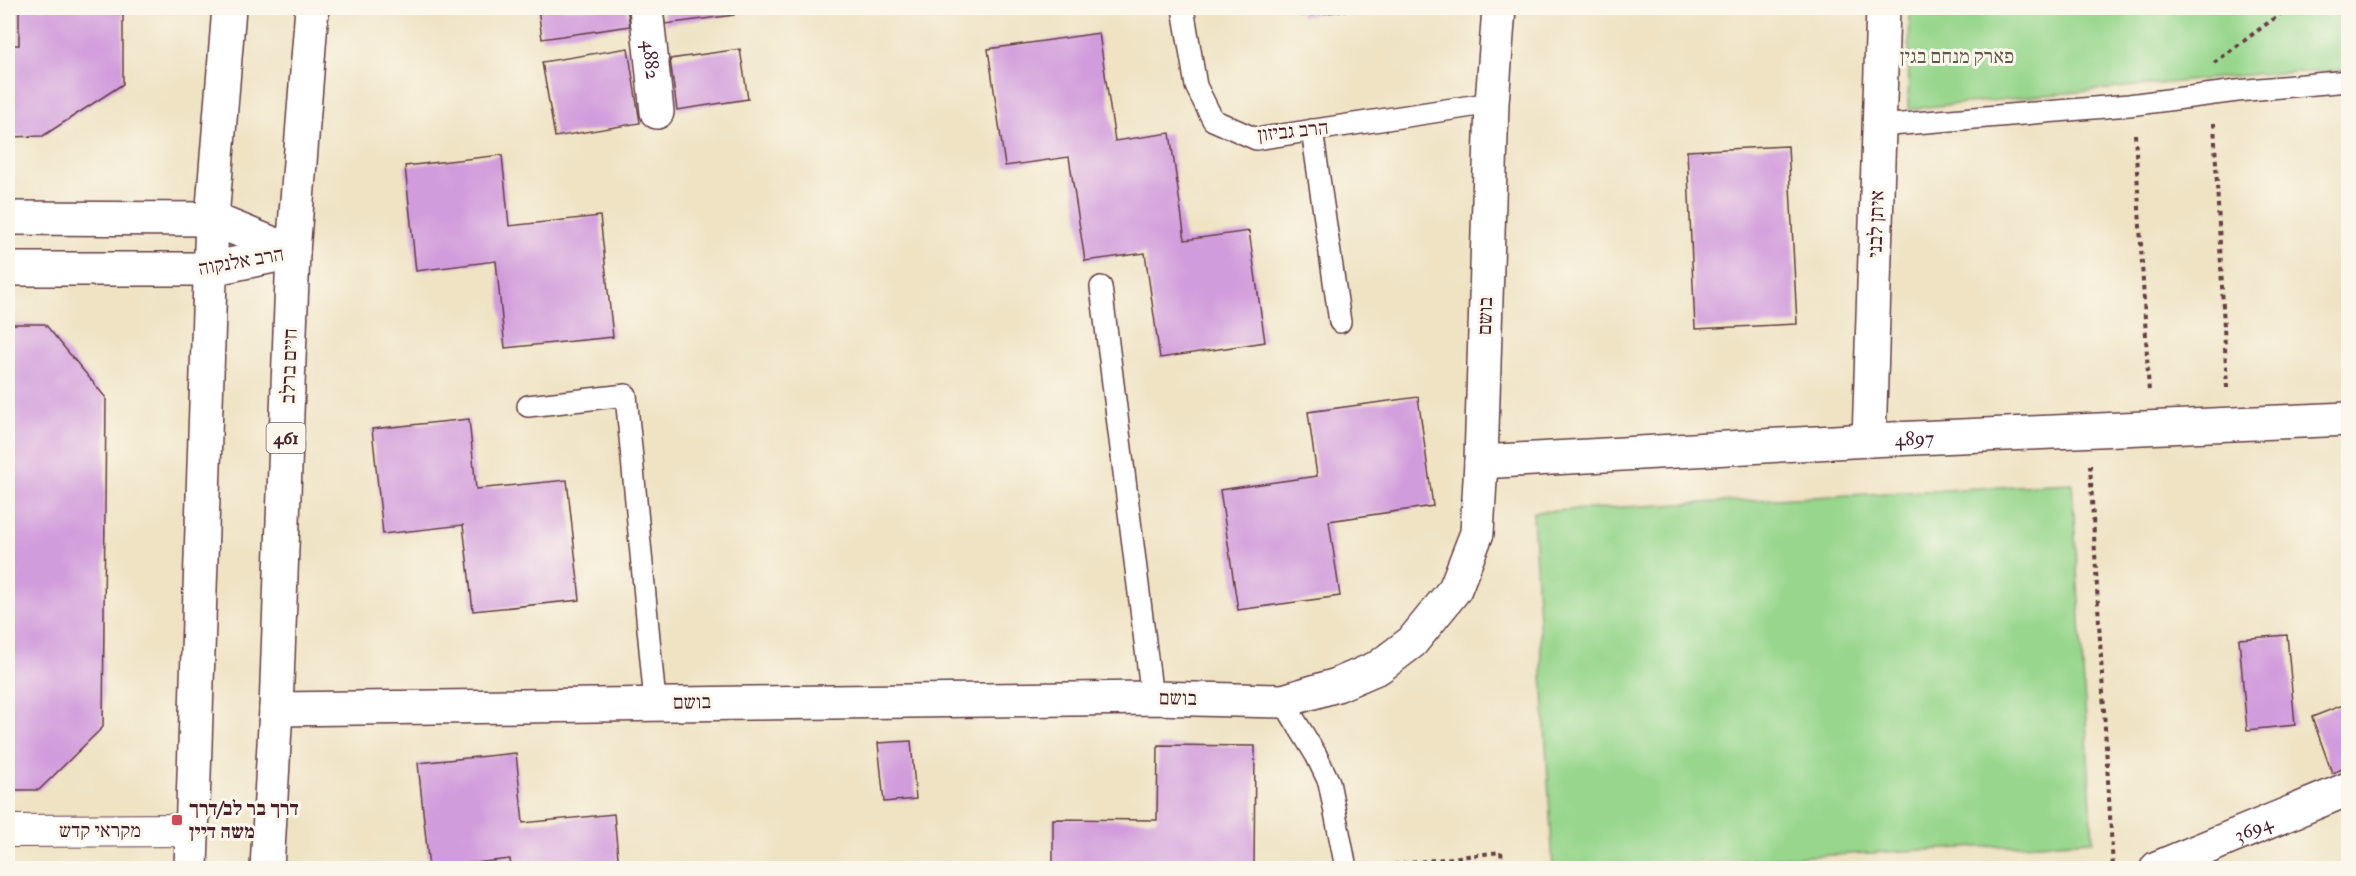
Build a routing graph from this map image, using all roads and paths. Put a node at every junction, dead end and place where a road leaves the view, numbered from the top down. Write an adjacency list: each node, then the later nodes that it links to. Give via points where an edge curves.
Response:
1 (230, 8): 16 (street)
2 (312, 8): 17 (street, חיים ברלב / 461)
3 (646, 8): 12 (street, 4882)
4 (1183, 8): 14 (lane, הרב גביזון, via 1196,86 1213,120 1256,139)
5 (1499, 8): 10 (street, בושם)
6 (1883, 8): 13 (street, איתן לבני)
7 (2288, 8): 9 (path, via 2211,66)
8 (2349, 81): 9 (lane)
9 (2213, 91): 11 (lane); 24 (path)
10 (1492, 103): 14 (lane, הרב גביזון); 27 (street, בושם)
11 (2134, 104): 13 (lane); 25 (path)
12 (657, 112)
13 (1879, 126): 26 (street, איתן לבני)
14 (1312, 130): 21 (lane)
15 (8, 218): 16 (street, הרב אלנקוה)
16 (212, 219): 17 (street, הרב אלנקוה); 19 (street)
17 (293, 252): 19 (street, הרב אלנקוה); 32 (street, חיים ברלב / 461)
18 (8, 269): 19 (street, הרב אלנקוה)
19 (210, 269): 34 (street)
20 (1101, 287): 29 (lane)
21 (1340, 322)
22 (528, 406): 31 (lane, via 626,395)
23 (2349, 419): 24 (street, 4897)
24 (2229, 424): 25 (street, 4897)
25 (2151, 428): 26 (street, 4897)
26 (1869, 440): 27 (street, 4897)
27 (1481, 462): 30 (street, בושם, via 1476,533 1468,555 1455,588 1412,642 1379,667 1336,685)
28 (2090, 465): 41 (path)
29 (1152, 698): 30 (street, בושם); 31 (street, בושם)
30 (1283, 700): 38 (lane, via 1329,782)
31 (655, 702): 32 (street, בושם)
32 (276, 709): 37 (street, חיים ברלב / 461)
33 (2349, 789): 42 (street, 3694)
34 (192, 830): 35 (street, מקראי קדש); 36 (street)
35 (8, 831)
36 (191, 868)
37 (267, 868)
38 (1346, 868)
39 (1365, 868): 40 (path, via 1501,852)
40 (1503, 868)
41 (2113, 868)
42 (2157, 868)

